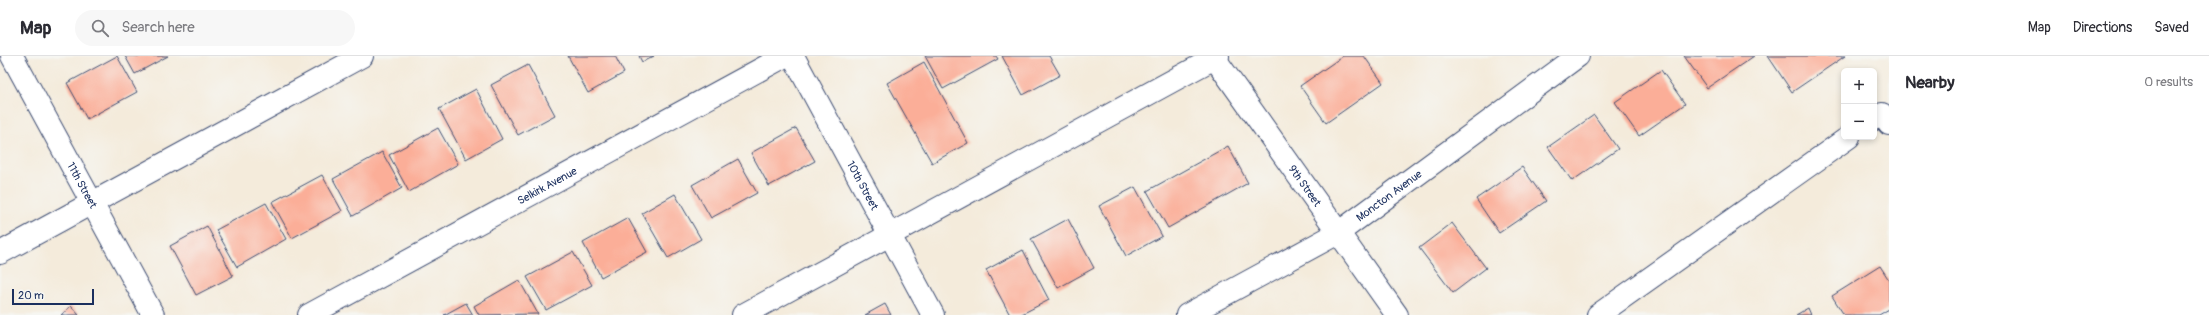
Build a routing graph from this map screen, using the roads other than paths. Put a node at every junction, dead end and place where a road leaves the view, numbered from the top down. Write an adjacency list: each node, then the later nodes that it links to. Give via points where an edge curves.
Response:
1 (12, 56): 10 (street, 11th Street)
2 (362, 56): 10 (street)
3 (785, 56): 15 (street, Selkirk Avenue)
4 (794, 56): 12 (street, 10th Street)
5 (1578, 56): 11 (street, Moncton Avenue)
6 (1216, 57): 11 (street, 9th Street); 12 (street)
7 (1877, 118): 8 (street, via 1882,114)
8 (1889, 124)
9 (1845, 140): 20 (street)
10 (92, 203): 13 (street); 14 (street, 11th Street)
11 (1338, 233): 18 (street, Moncton Avenue); 19 (street, 9th Street)
12 (890, 235): 16 (street); 17 (street, 10th Street)
13 (0, 253)
14 (153, 315)
15 (309, 315)
16 (743, 315)
17 (933, 315)
18 (1187, 315)
19 (1397, 315)
20 (1598, 315)

